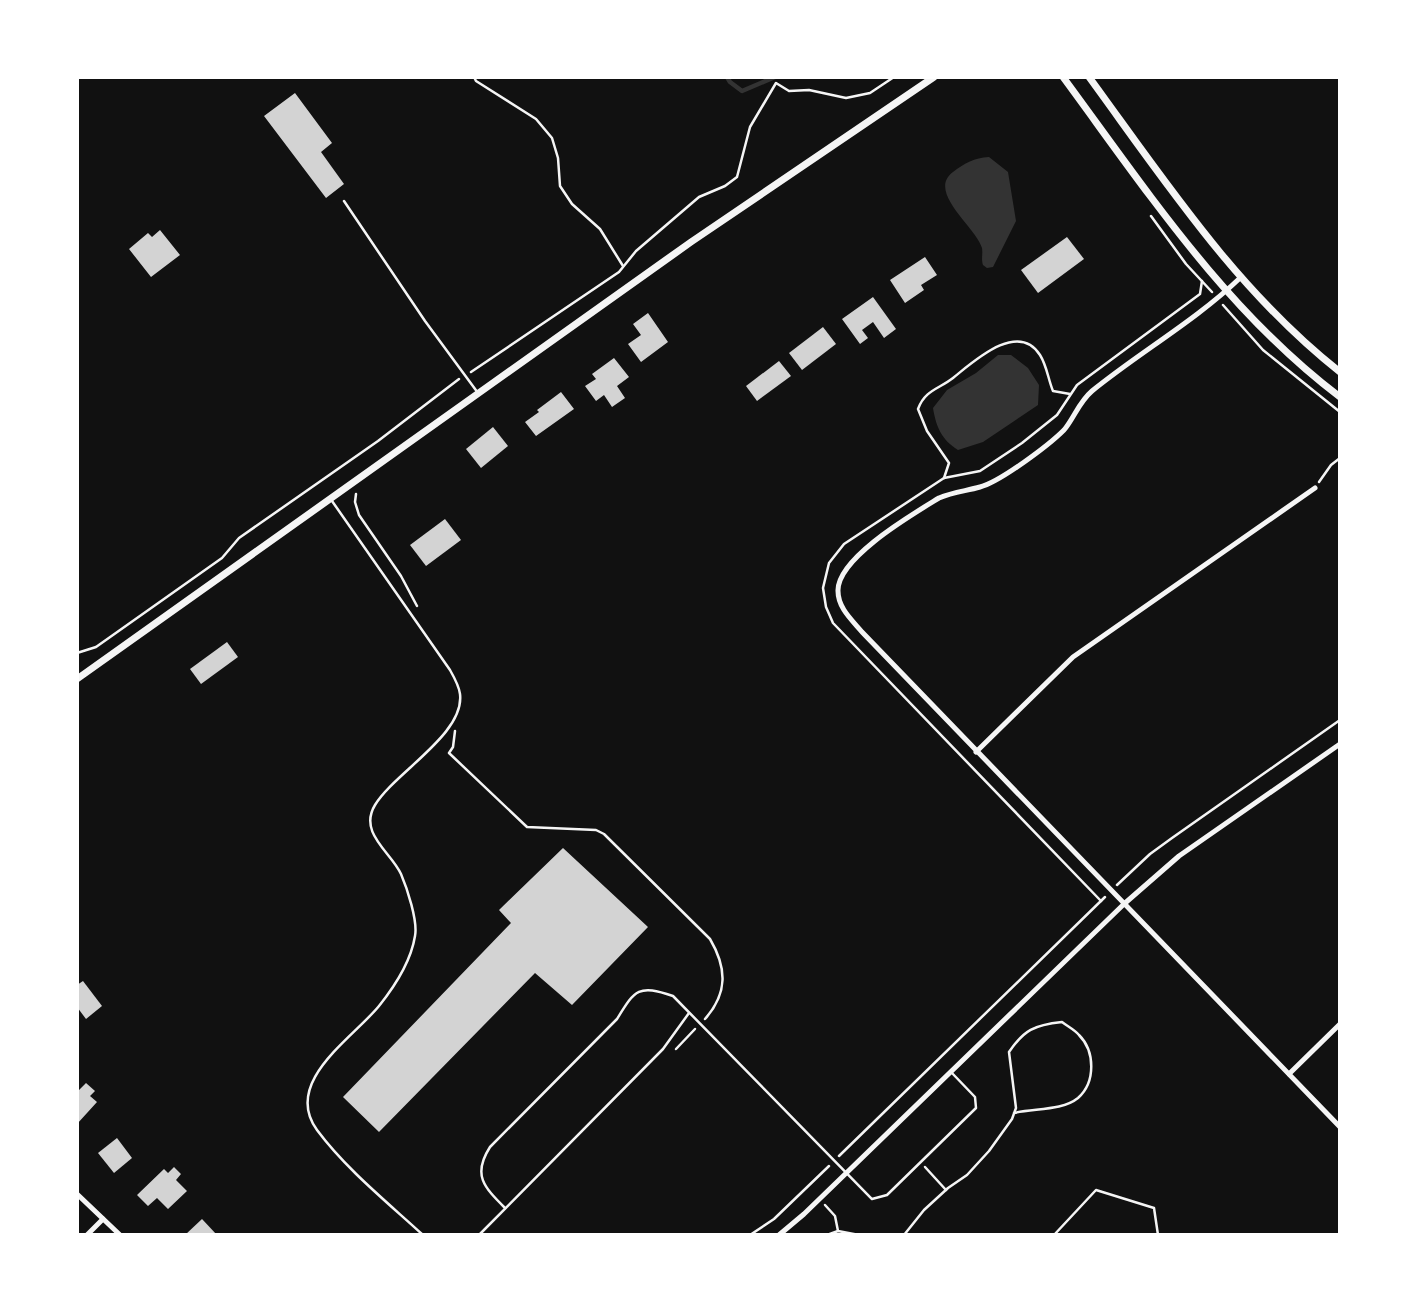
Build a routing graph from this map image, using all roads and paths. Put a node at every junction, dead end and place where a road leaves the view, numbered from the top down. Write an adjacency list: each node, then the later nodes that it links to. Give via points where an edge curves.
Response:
1 (474, 77): 9 (path, via 536,119 552,138 561,186 572,204 600,229)
2 (774, 77): 7 (path)
3 (894, 77): 7 (path, via 870,93 846,98 809,90 789,92)
4 (934, 77): 15 (street)
5 (1063, 77): 12 (street)
6 (1089, 77): 10 (street)
7 (776, 82): 9 (path, via 750,127 737,177 699,197)
8 (344, 201): 14 (lane)
9 (623, 266): 14 (path)
10 (1240, 278): 12 (street); 13 (street)
11 (1202, 281): 16 (path, via 1200,294)
12 (1226, 292): 17 (street); 29 (street, via 1090,393 1064,429 1046,444 998,479 928,504 856,555 841,577 837,589 844,611)
13 (1340, 372)
14 (465, 376): 15 (lane); 24 (path, via 239,538 222,558 101,644)
15 (478, 393): 22 (street)
16 (1070, 394): 19 (path, via 1047,425 1022,443 980,471); 19 (path, via 1053,391 1039,353 1031,345 1004,344 975,358 922,398 918,409 948,463)
17 (1340, 397)
18 (1340, 457): 20 (path)
19 (944, 478): 31 (path, via 844,544 830,563 822,587 826,607 857,649)
20 (1315, 488): 29 (street, via 1073,657)
21 (357, 491): 23 (path, via 359,514)
22 (330, 498): 25 (street); 55 (lane, via 450,670 460,695 452,723 391,785 370,819 377,842 400,872 410,900 416,934 400,979 318,1069 306,1097 316,1129)
23 (419, 611)
24 (77, 653)
25 (77, 678)
26 (1340, 720): 30 (path, via 1150,854)
27 (458, 724): 34 (path, via 449,752 527,827 604,834 710,939 720,955 723,975 720,995)
28 (1340, 744): 32 (street, via 1179,856)
29 (976, 752): 30 (street)
30 (1111, 891): 31 (path); 32 (street)
31 (1101, 901): 41 (path)
32 (1124, 904): 37 (street); 38 (street)
33 (689, 1013): 34 (lane); 48 (lane, via 663,1049); 48 (lane, via 673,996 651,988 632,995 617,1019 481,1161 481,1178)
34 (700, 1024): 36 (path); 41 (lane)
35 (1340, 1024): 38 (street)
36 (676, 1049)
37 (951, 1072): 42 (lane, via 975,1097 976,1108); 43 (street)
38 (1289, 1074): 40 (street)
39 (1014, 1113): 39 (path, via 1009,1052 1021,1034 1042,1024 1062,1022 1080,1035 1092,1057 1090,1082 1067,1103); 45 (path, via 989,1151)
40 (1340, 1127)
41 (834, 1161): 43 (lane); 44 (path)
42 (921, 1161): 43 (lane, via 887,1195 872,1199); 45 (path)
43 (846, 1173): 47 (street)
44 (807, 1188): 47 (path); 57 (path)
45 (946, 1190): 52 (path)
46 (77, 1194): 49 (street)
47 (820, 1199): 50 (path, via 835,1216); 58 (street)
48 (505, 1208): 56 (lane)
49 (103, 1219): 53 (street); 54 (street)
50 (838, 1231): 51 (path); 60 (path)
51 (832, 1234): 59 (path)
52 (903, 1234)
53 (87, 1235)
54 (120, 1235)
55 (422, 1235)
56 (479, 1235)
57 (750, 1235)
58 (779, 1235)
59 (827, 1235)
60 (859, 1235)
61 (1054, 1235): 62 (path, via 1096,1190 1154,1208)
62 (1158, 1235)

